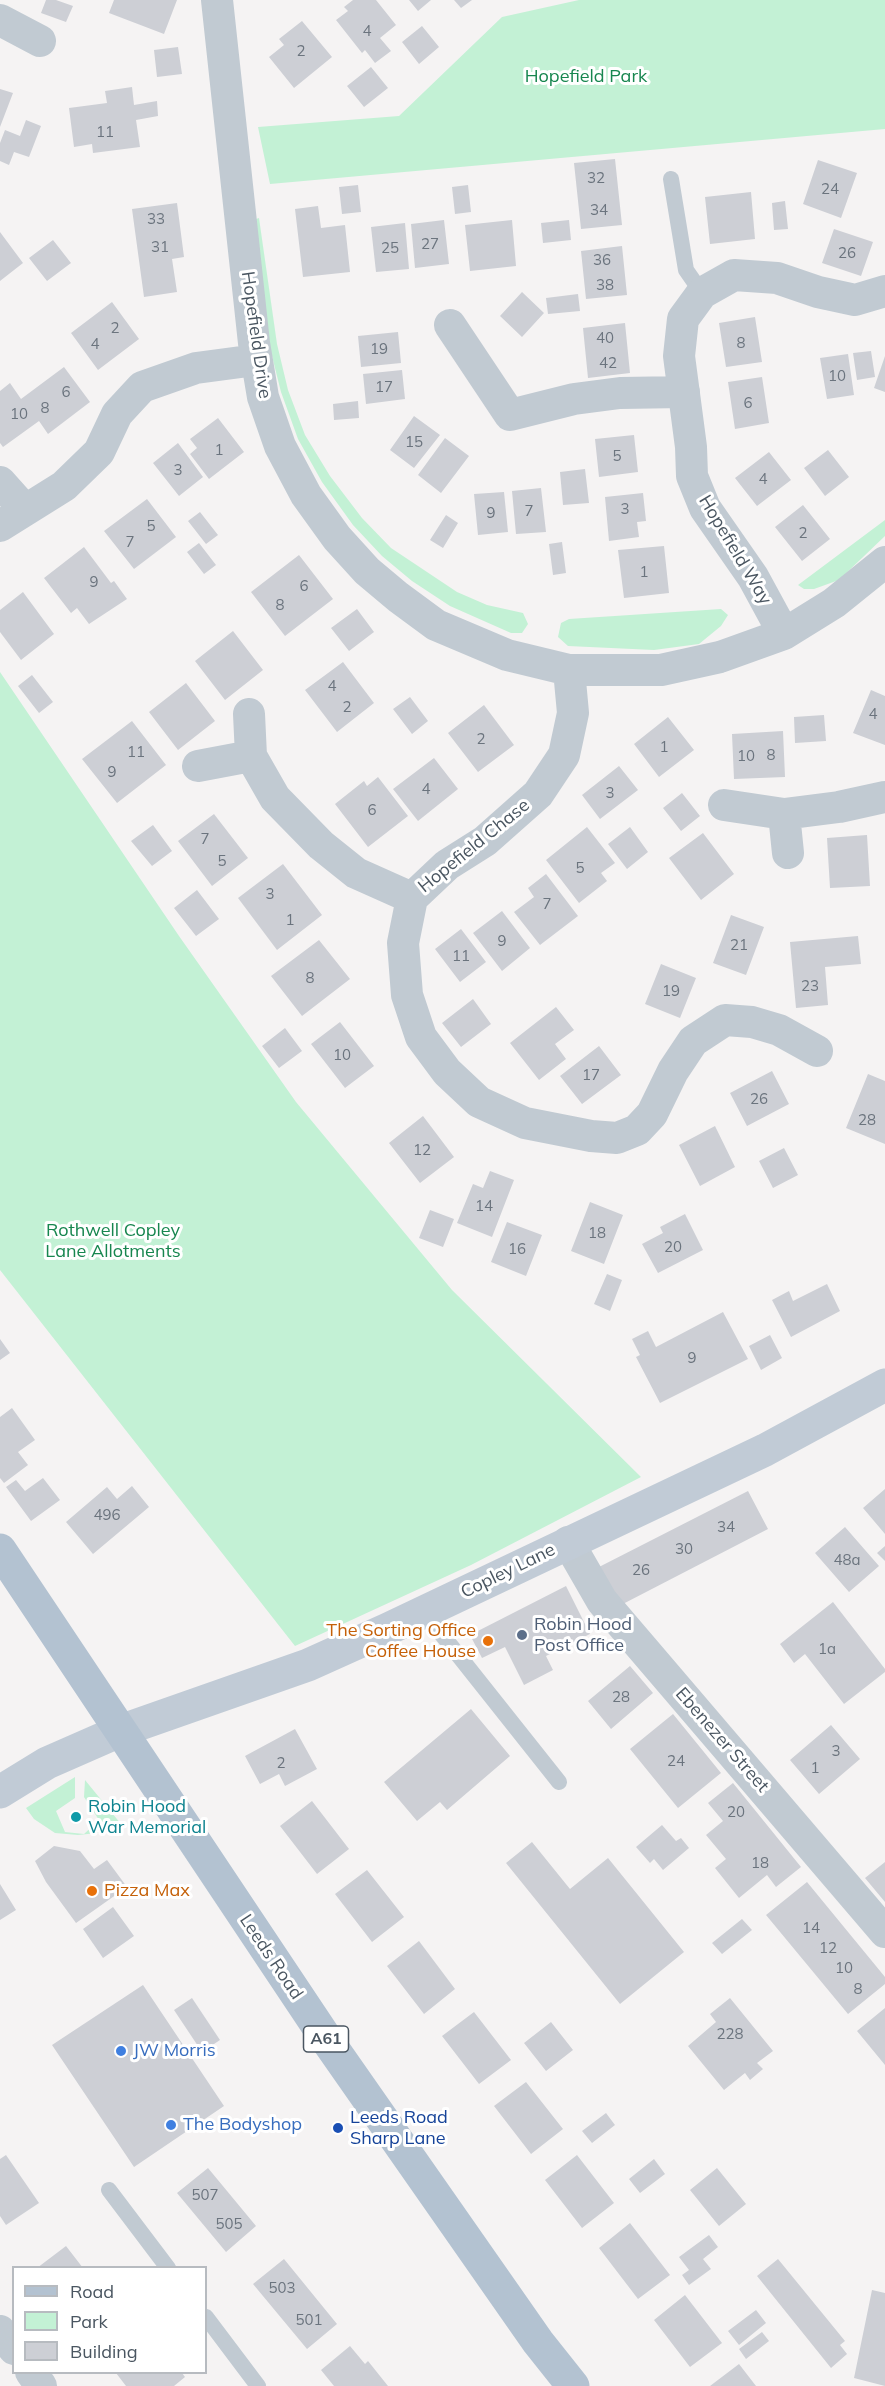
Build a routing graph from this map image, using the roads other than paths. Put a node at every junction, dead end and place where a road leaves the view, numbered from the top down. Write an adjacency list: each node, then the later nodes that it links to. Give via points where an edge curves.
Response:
1 (217, 0): 8 (street, Hopefield Drive)
2 (0, 20): 3 (street)
3 (40, 41)
4 (671, 179): 6 (lane, via 686,270)
5 (885, 291): 6 (street, Hopefield Way, via 855,300 777,278 734,275)
6 (702, 293): 9 (street, Hopefield Way, via 683,320 679,356)
7 (450, 325): 9 (street, via 510,415 574,399 620,393)
8 (256, 360): 11 (street, via 196,368 142,387 117,414 99,452 64,486); 14 (street, Hopefield Drive, via 263,397 280,447 306,495 367,571 436,625 507,655)
9 (684, 392): 13 (street, Hopefield Way, via 692,476 705,508 747,568)
10 (0, 482): 11 (street)
11 (12, 518)
12 (885, 562): 13 (street, Hopefield Drive, via 834,603)
13 (784, 634): 14 (street, Hopefield Drive, via 720,657 661,670)
14 (569, 670): 22 (street, Hopefield Chase, via 573,713 564,755 538,794 485,841 447,865)
15 (249, 714): 16 (street)
16 (251, 756): 17 (street); 22 (street, via 275,798 321,844 356,873)
17 (198, 766)
18 (885, 797): 20 (street)
19 (724, 805): 20 (street)
20 (784, 814): 21 (street)
21 (788, 853)
22 (412, 898): 23 (street, Hopefield Chase, via 403,943 405,974 407,995 421,1037 447,1072 479,1102 525,1123 617,1138 637,1130 652,1114 693,1041 725,1020 779,1030)
23 (817, 1051)
24 (885, 1385): 25 (street, Copley Lane, via 765,1450)
25 (568, 1542): 27 (street, Copley Lane); 31 (street, Ebenezer Street, via 602,1601)
26 (0, 1550): 28 (main road, Leeds Road / A61)
27 (424, 1612): 28 (street, Copley Lane, via 308,1665); 29 (lane)
28 (120, 1731): 30 (street, Copley Lane, via 47,1763); 40 (main road, Leeds Road / A61, via 343,2062 538,2342)
29 (559, 1782)
30 (0, 1792)
31 (885, 1932)
32 (109, 2190): 33 (lane)
33 (166, 2266)
34 (207, 2318): 39 (lane)
35 (0, 2331): 36 (street)
36 (12, 2346)
37 (32, 2374): 38 (street)
38 (41, 2386)
39 (258, 2386)
40 (573, 2386)

